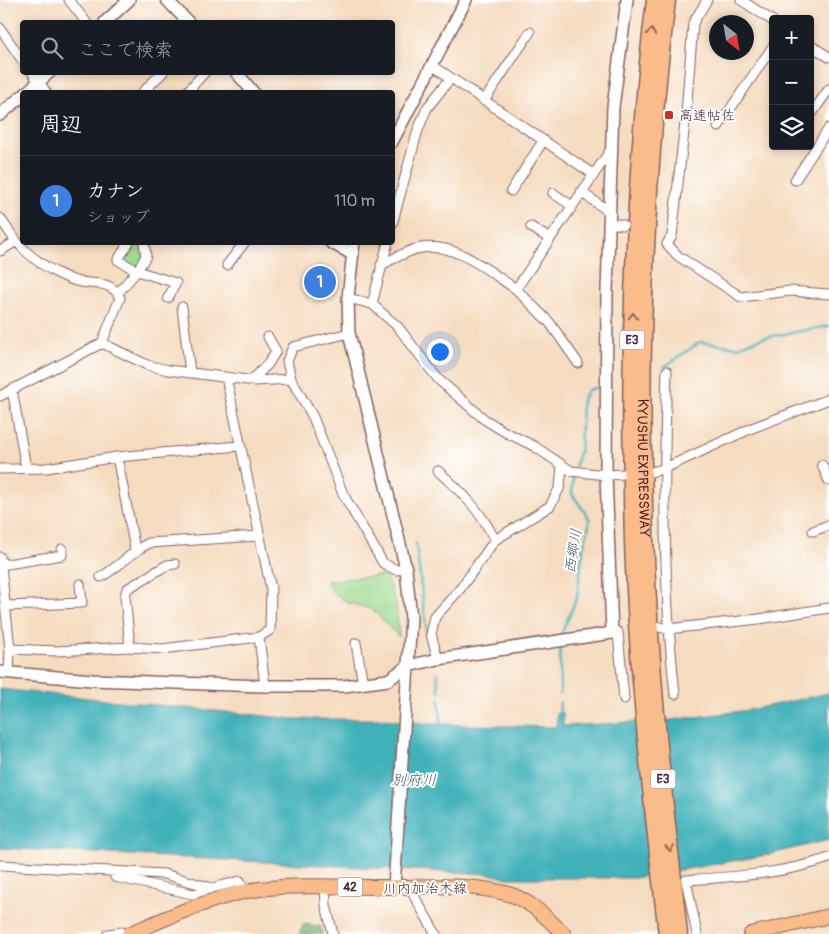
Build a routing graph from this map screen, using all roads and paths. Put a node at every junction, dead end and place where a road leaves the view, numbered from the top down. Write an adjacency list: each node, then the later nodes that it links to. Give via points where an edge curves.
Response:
1 (68, 0): 11 (street)
2 (129, 0): 12 (street)
3 (168, 0): 13 (street)
4 (466, 0): 20 (street)
5 (627, 0): 42 (street, via 613,108)
6 (655, 0): 120 (highway, KYUSHU EXPRESSWAY / E3, one-way to 6, via 633,542 633,295 645,93)
7 (667, 0): 120 (highway, KYUSHU EXPRESSWAY / E3, via 657,92 645,293 643,426)
8 (707, 0): 67 (street, via 693,23 672,236 663,242 678,256 741,297 790,291)
9 (741, 0): 10 (street)
10 (769, 18)
11 (84, 20)
12 (107, 20)
13 (186, 20)
14 (0, 28): 18 (street)
15 (530, 32): 35 (street)
16 (814, 48): 19 (street)
17 (769, 52): 38 (street)
18 (20, 57)
19 (829, 57)
20 (432, 65): 26 (street); 40 (street)
21 (34, 75): 27 (street)
22 (47, 75): 27 (street)
23 (160, 75): 31 (street)
24 (202, 75): 32 (street)
25 (239, 75): 33 (street)
26 (450, 79): 35 (street); 49 (street, via 427,108)
27 (39, 82): 29 (street); 30 (street)
28 (829, 89): 36 (street)
29 (29, 90)
30 (45, 90)
31 (145, 90)
32 (188, 90)
33 (251, 90)
34 (20, 98): 37 (street)
35 (484, 101): 41 (street)
36 (814, 110)
37 (1, 112)
38 (718, 127)
39 (829, 128): 44 (street)
40 (395, 136)
41 (543, 141): 43 (street); 45 (street)
42 (612, 148): 43 (street); 51 (street)
43 (593, 174): 46 (street)
44 (795, 180)
45 (510, 191)
46 (581, 192): 48 (street); 51 (street)
47 (553, 193): 48 (street)
48 (572, 206): 54 (street)
49 (395, 213)
50 (0, 218): 55 (street)
51 (610, 218): 52 (street); 94 (street)
52 (623, 225)
53 (531, 227): 54 (street)
54 (550, 239): 65 (street)
55 (15, 242): 61 (street); 66 (street, via 55,272 77,282 110,285)
56 (127, 245): 64 (street, via 118,260)
57 (144, 245): 64 (street, via 146,256)
58 (244, 245): 62 (street)
59 (387, 245): 63 (street)
60 (353, 248): 69 (street)
61 (0, 251)
62 (227, 265)
63 (381, 265): 65 (street, via 420,248 444,247); 70 (street)
64 (137, 271): 66 (street); 68 (street, via 176,283)
65 (516, 289): 75 (street, via 550,323)
66 (118, 293): 74 (street, via 120,298)
67 (829, 294)
68 (168, 298)
69 (348, 298): 70 (street); 72 (street)
70 (372, 304): 87 (street, via 398,327 438,379 484,418)
71 (182, 307): 77 (street)
72 (349, 333): 79 (street, via 293,347 287,361); 104 (street)
73 (268, 337): 80 (street, via 276,351)
74 (102, 343): 77 (street, via 147,365); 81 (street)
75 (578, 363)
76 (667, 371): 90 (street)
77 (190, 373): 78 (street)
78 (226, 377): 80 (street); 84 (street)
79 (291, 379): 80 (street); 104 (street, via 313,417 343,494 383,563 396,570)
80 (252, 380)
81 (12, 389): 82 (street); 88 (street)
82 (0, 395)
83 (829, 399): 90 (street, via 760,425)
84 (239, 446): 85 (street); 98 (street)
85 (117, 457): 88 (street); 101 (street)
86 (822, 465): 95 (street)
87 (562, 466): 94 (street, via 571,471); 99 (street, via 560,487 550,506)
88 (26, 468): 89 (street)
89 (0, 469)
90 (663, 469): 92 (street); 110 (street)
91 (438, 471): 99 (street, via 485,519)
92 (651, 472)
93 (624, 474): 94 (street)
94 (606, 475): 112 (street)
95 (829, 481)
96 (829, 525): 97 (street)
97 (814, 531)
98 (258, 536): 101 (street, via 156,541); 113 (street, via 271,589 270,630)
99 (495, 540): 117 (street, via 460,589 435,617 431,634)
100 (62, 549): 102 (street, via 62,554)
101 (135, 549): 105 (street)
102 (1, 561): 107 (street)
103 (175, 564): 115 (street, via 167,565 127,588)
104 (406, 569): 118 (street, via 411,618)
105 (102, 577)
106 (80, 584): 107 (street, via 82,603)
107 (6, 606): 116 (street)
108 (829, 608): 110 (street)
109 (655, 626): 110 (street)
110 (668, 629): 123 (street)
111 (631, 630): 112 (street)
112 (615, 633): 117 (street); 124 (street)
113 (259, 637): 115 (street, via 162,649); 122 (street)
114 (356, 643): 121 (street)
115 (130, 647): 116 (street, via 56,651)
116 (10, 649): 119 (street)
117 (438, 659): 118 (street)
118 (408, 666): 121 (street, via 388,680); 129 (street)
119 (5, 672): 122 (street, via 92,680)
120 (647, 679): 128 (highway, KYUSHU EXPRESSWAY / E3)
121 (363, 684): 122 (street, via 320,688)
122 (265, 686)
123 (675, 694)
124 (624, 699)
125 (829, 858): 143 (street, via 809,865 745,876 686,880)
126 (0, 864): 132 (street, via 164,874)
127 (80, 874): 132 (street, via 119,878 193,894)
128 (667, 881): 141 (highway, KYUSHU EXPRESSWAY / E3); 142 (highway, KYUSHU EXPRESSWAY / E3)
129 (394, 883): 130 (main road, 川内加治木線 / 42); 131 (main road, 川内加治木線 / 42)
130 (325, 887): 133 (main road, 川内加治木線 / 42); 138 (street)
131 (415, 887): 139 (street, via 414,896); 140 (main road, 川内加治木線 / 42, via 466,887 506,894 524,901)
132 (212, 888): 133 (street, via 240,881)
133 (245, 891): 137 (main road, 川内加治木線 / 42, via 178,913)
134 (829, 916): 144 (main road)
135 (108, 934): 136 (street)
136 (124, 934)
137 (129, 934)
138 (333, 934)
139 (436, 934)
140 (564, 934)
141 (667, 934)
142 (679, 934)
143 (697, 934)
144 (750, 934)

